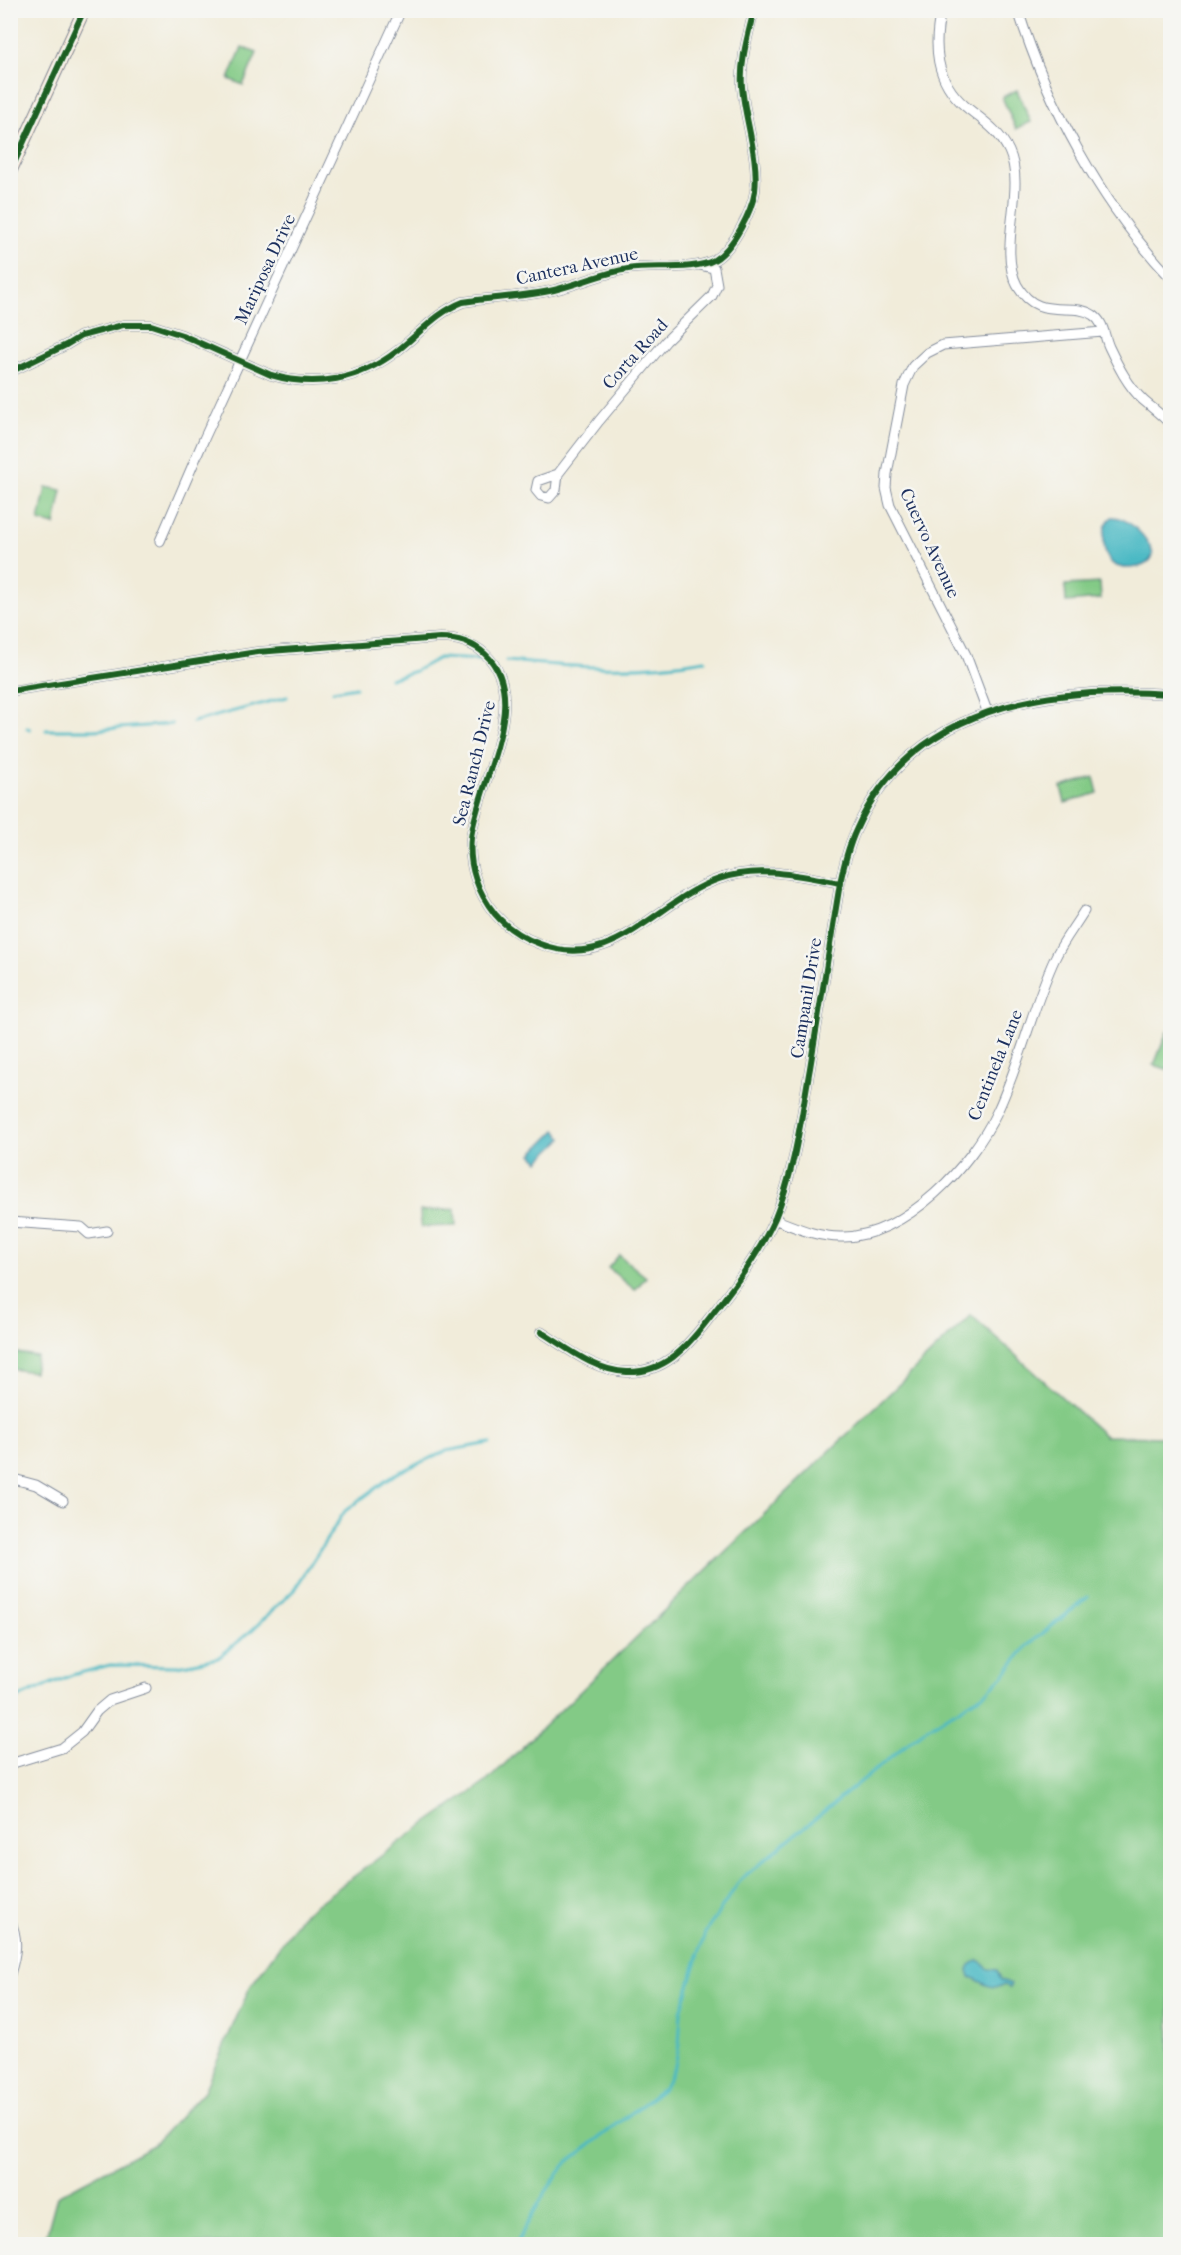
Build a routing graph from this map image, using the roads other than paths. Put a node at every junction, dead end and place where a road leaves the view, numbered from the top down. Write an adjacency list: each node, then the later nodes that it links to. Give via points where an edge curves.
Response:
1 (84, 10): 6 (street)
2 (401, 10): 10 (street, Mariposa Drive)
3 (754, 10): 7 (street, Cantera Avenue, via 742,84 755,169 750,210 728,248 712,261)
4 (940, 10): 9 (street, via 935,40 943,76 964,105 1001,137 1014,167 1010,234 1012,271 1017,285 1040,306 1083,310 1094,315)
5 (1018, 10): 8 (street, via 1049,94 1092,171 1129,231)
6 (10, 172)
7 (696, 264): 10 (street, Cantera Avenue, via 628,269 554,290 463,302 450,307 372,367 338,380 286,380); 13 (street, Corta Road, via 714,268 717,285 712,296 666,341)
8 (1170, 277)
9 (1103, 332): 12 (street, via 1132,388); 17 (street, Cuervo Avenue, via 943,345 913,366 904,385 887,474 890,505 966,655)
10 (240, 360): 11 (street, Cantera Avenue, via 169,330 151,325 123,325 81,336); 14 (street, Mariposa Drive)
11 (10, 372)
12 (1170, 424)
13 (558, 474)
14 (160, 541)
15 (10, 692): 18 (street, Sea Ranch Drive, via 257,652 440,638 459,640 490,658 500,672 505,690 503,722 473,824 471,856 486,902 516,933 545,946 588,950 614,943 695,890 730,876 770,872)
16 (1170, 693): 17 (street, Campanil Drive, via 1063,696)
17 (987, 711): 18 (street, Campanil Drive, via 931,740 890,777 855,831)
18 (840, 883): 20 (street, Campanil Drive, via 798,1138)
19 (1084, 911): 20 (street, Centinela Lane, via 1055,957 998,1110 975,1149 952,1176 900,1220 866,1235 822,1236)
20 (774, 1219): 23 (street, Campanil Drive, via 742,1277 689,1344 663,1364 637,1372 605,1369)
21 (10, 1222): 22 (street, via 81,1227 89,1234)
22 (107, 1231)
23 (541, 1332)
24 (10, 1479): 25 (street, via 36,1485)
25 (63, 1501)
26 (146, 1688): 27 (street, via 110,1700 62,1748)
27 (10, 1764)
28 (10, 1920): 29 (street, via 17,1946)
29 (10, 1974)

